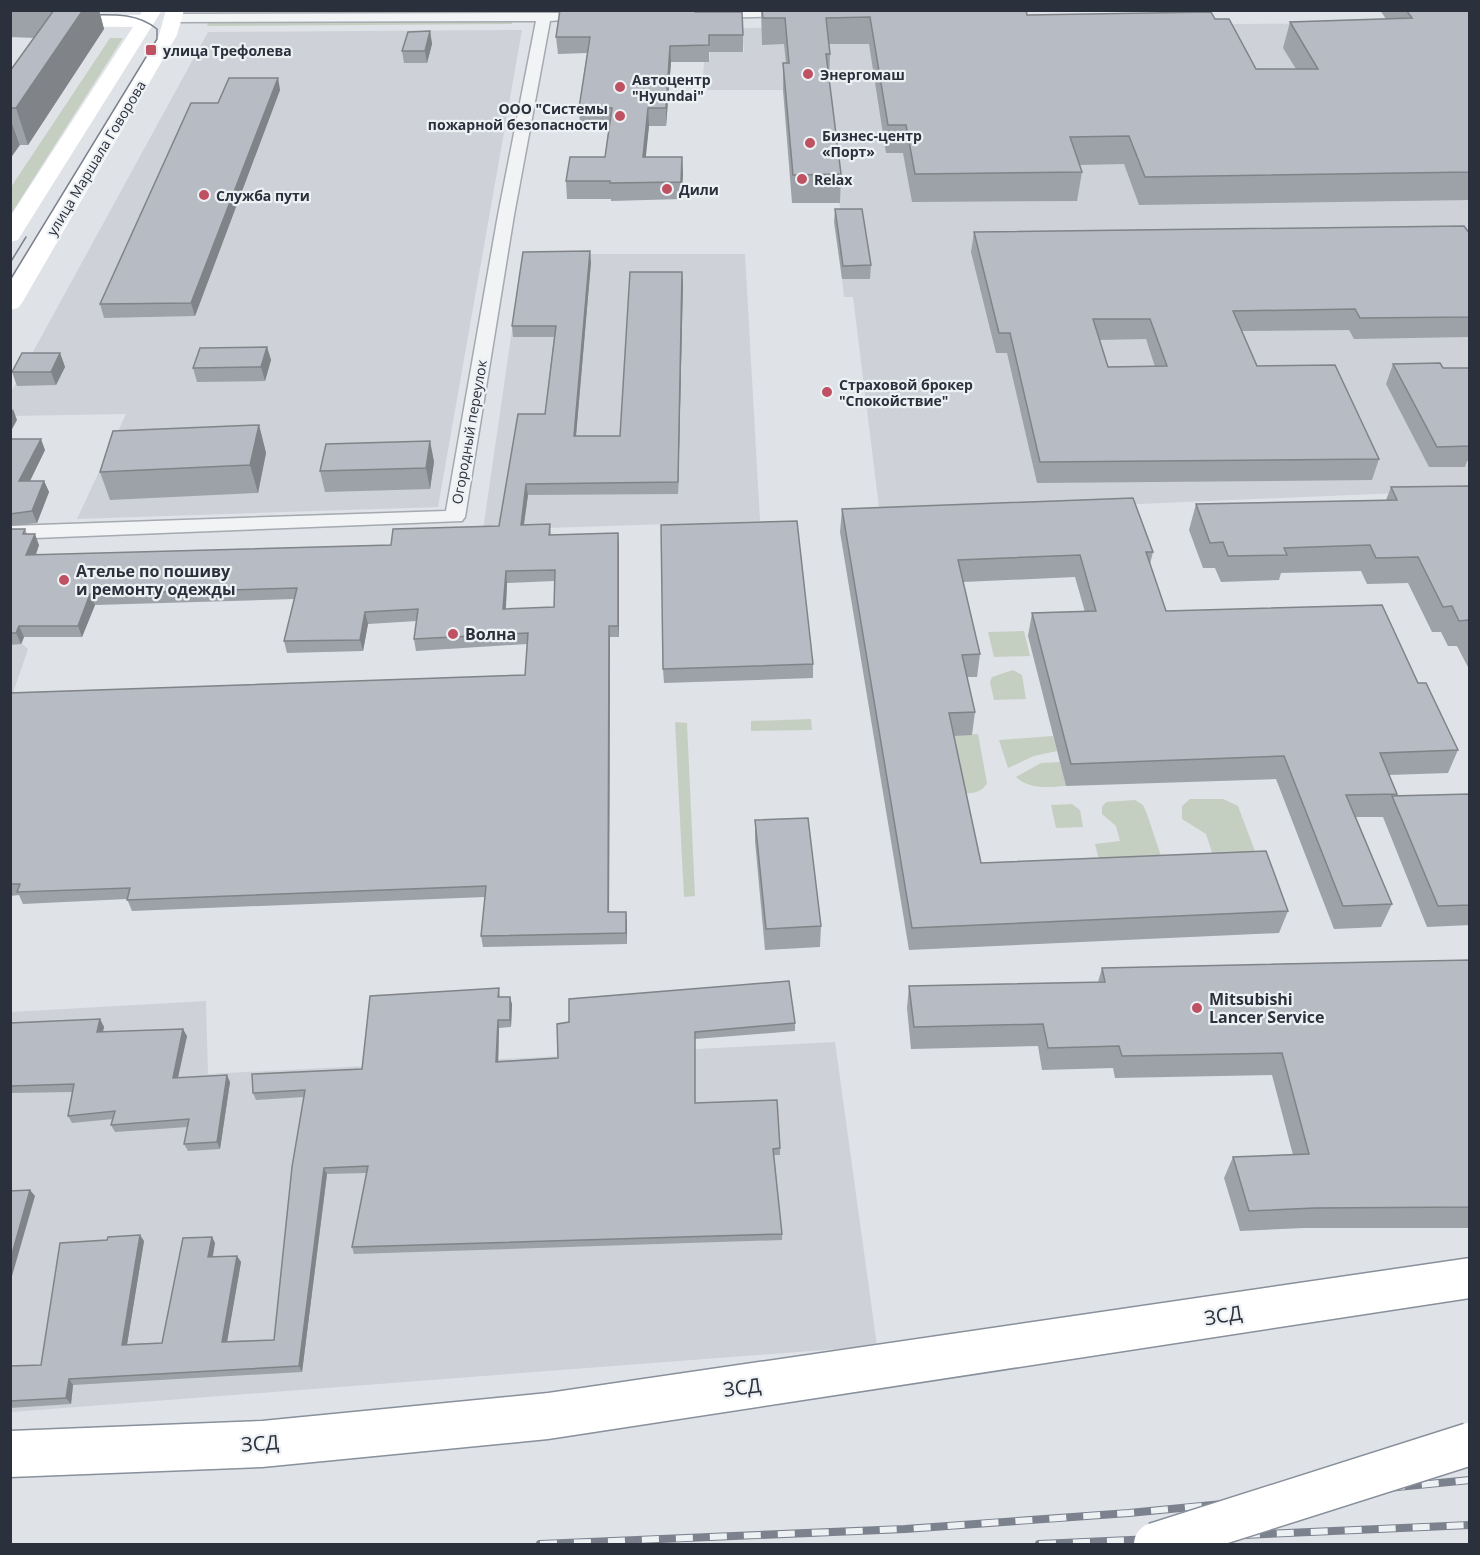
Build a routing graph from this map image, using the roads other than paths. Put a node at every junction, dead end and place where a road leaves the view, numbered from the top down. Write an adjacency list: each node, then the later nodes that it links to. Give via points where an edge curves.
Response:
1 (122, 10): 3 (main road)
2 (809, 12): 5 (street)
3 (150, 14): 4 (main road); 8 (main road); 9 (main road, улица Маршала Говорова)
4 (174, 14): 6 (street); 10 (main road, улица Маршала Говорова, via 168,35)
5 (698, 14)
6 (544, 17): 7 (street); 11 (street, Огородный переулок, via 454,517)
7 (578, 17)
8 (10, 20)
9 (10, 235)
10 (10, 303)
11 (10, 533)
12 (1470, 1278): 14 (main road, ЗСД, via 548,1416 262,1444)
13 (1470, 1444): 15 (main road, bridge)
14 (10, 1454)
15 (1155, 1545)

